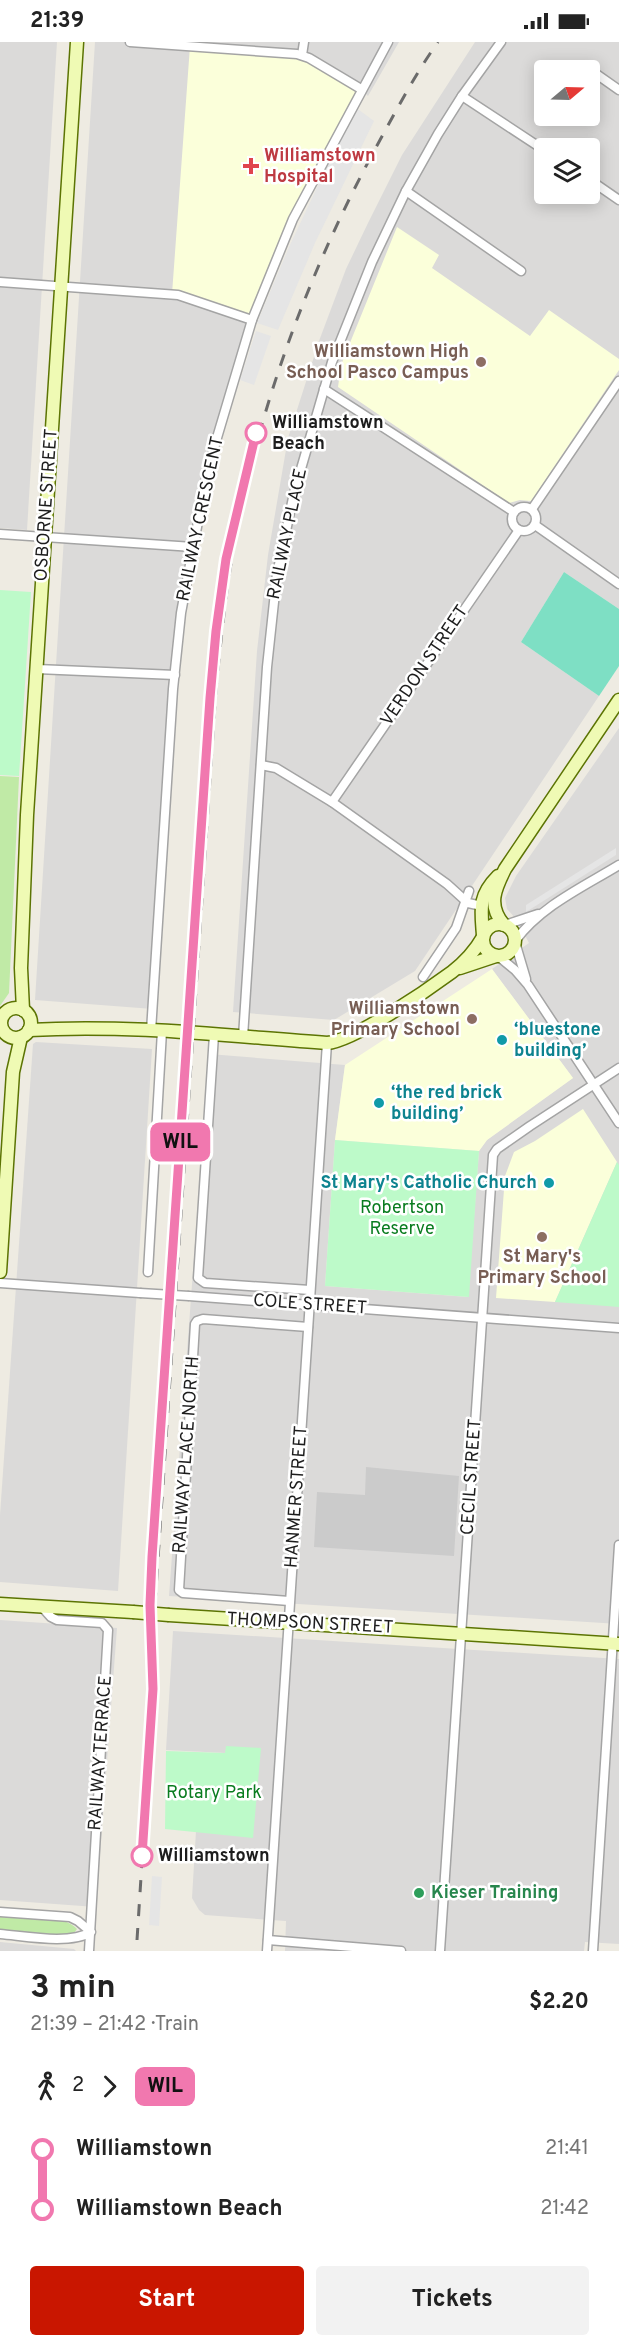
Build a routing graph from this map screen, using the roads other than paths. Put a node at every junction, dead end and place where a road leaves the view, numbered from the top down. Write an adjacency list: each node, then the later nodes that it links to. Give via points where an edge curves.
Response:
1 (77, 42): 17 (street, OSBORNE STREET)
2 (130, 42): 6 (street)
3 (303, 42): 6 (street)
4 (388, 42): 8 (street, RAILWAY CRESCENT)
5 (501, 42): 10 (street, RAILWAY PLACE)
6 (302, 55): 8 (street)
7 (600, 77): 9 (street)
8 (361, 89): 18 (street, RAILWAY CRESCENT, via 293,219)
9 (619, 90)
10 (462, 96): 11 (street); 13 (street, RAILWAY PLACE)
11 (534, 143)
12 (600, 187): 14 (street)
13 (406, 191): 15 (street); 20 (street, RAILWAY PLACE, via 372,261)
14 (619, 200)
15 (521, 271)
16 (0, 282): 17 (street)
17 (61, 286): 18 (street, via 178,295); 26 (street, OSBORNE STREET)
18 (252, 320): 27 (street, RAILWAY CRESCENT, via 208,468)
19 (619, 381): 21 (street)
20 (324, 389): 22 (street); 32 (street, RAILWAY PLACE, via 294,493 277,574)
21 (532, 509): 22 (street, via 523,507); 23 (street)
22 (514, 512): 24 (street, via 513,523)
23 (535, 525): 24 (street, via 528,531); 28 (street)
24 (519, 530): 33 (street, VERDON STREET)
25 (0, 534): 26 (street)
26 (45, 537): 27 (street); 29 (street, OSBORNE STREET)
27 (193, 547): 30 (street, RAILWAY CRESCENT)
28 (619, 584)
29 (37, 669): 30 (street); 47 (street, OSBORNE STREET, via 21,968)
30 (175, 675): 48 (street, RAILWAY CRESCENT)
31 (619, 700): 37 (street, via 505,869 488,887)
32 (261, 765): 33 (street, via 276,768); 50 (street, RAILWAY PLACE)
33 (332, 802): 35 (street)
34 (619, 865): 39 (street)
35 (447, 884): 36 (street); 38 (street)
36 (469, 891): 37 (street); 38 (street)
37 (486, 900): 38 (street, via 472,905); 40 (street); 41 (street)
38 (466, 901): 45 (street, via 456,928)
39 (541, 913): 40 (street); 42 (street)
40 (504, 925): 41 (street, via 492,925); 42 (street, via 512,930)
41 (483, 936): 43 (street, via 486,949); 44 (street, via 473,953)
42 (515, 942): 43 (street, via 508,954); 46 (street)
43 (497, 956): 44 (street); 46 (street)
44 (453, 971): 51 (street, via 362,1030)
45 (423, 976)
46 (528, 985): 53 (street)
47 (13, 1023): 48 (street); 55 (street, OSBORNE STREET)
48 (157, 1031): 49 (street); 56 (street, RAILWAY CRESCENT)
49 (214, 1035): 50 (street); 58 (street, via 198,1278 205,1283)
50 (243, 1037): 51 (street)
51 (327, 1042): 58 (street, HANMER STREET)
52 (619, 1068): 53 (street, CECIL STREET)
53 (594, 1085): 54 (street); 60 (street, CECIL STREET, via 493,1155)
54 (619, 1123)
55 (0, 1272)
56 (148, 1272)
57 (0, 1283): 59 (street, COLE STREET, bridge)
58 (310, 1290): 59 (street, HANMER STREET)
59 (309, 1305): 60 (street, COLE STREET); 61 (street, HANMER STREET)
60 (482, 1317): 62 (street, COLE STREET); 68 (street, CECIL STREET)
61 (308, 1327): 64 (street, HANMER STREET); 64 (street, RAILWAY PLACE NORTH, via 203,1319 195,1325 179,1590)
62 (619, 1328)
63 (619, 1545): 69 (street)
64 (289, 1601): 67 (street, HANMER STREET)
65 (0, 1604): 66 (street, THOMPSON STREET)
66 (42, 1607): 67 (street, THOMPSON STREET, bridge); 71 (street, RAILWAY TERRACE, via 54,1619 102,1623 108,1630)
67 (289, 1622): 68 (street, THOMPSON STREET); 74 (street, HANMER STREET)
68 (460, 1633): 69 (street, THOMPSON STREET); 78 (street, CECIL STREET)
69 (616, 1643): 79 (street)
70 (0, 1912): 71 (street, via 70,1917)
71 (91, 1932): 73 (street); 75 (street, RAILWAY TERRACE)
72 (0, 1934): 73 (street)
73 (70, 1938): 75 (street, RAILWAY TERRACE, via 84,1941)
74 (268, 1940): 76 (street, HANMER STREET); 77 (street)
75 (88, 1951)
76 (267, 1951)
77 (400, 1951)
78 (440, 1951)
79 (593, 1951)

